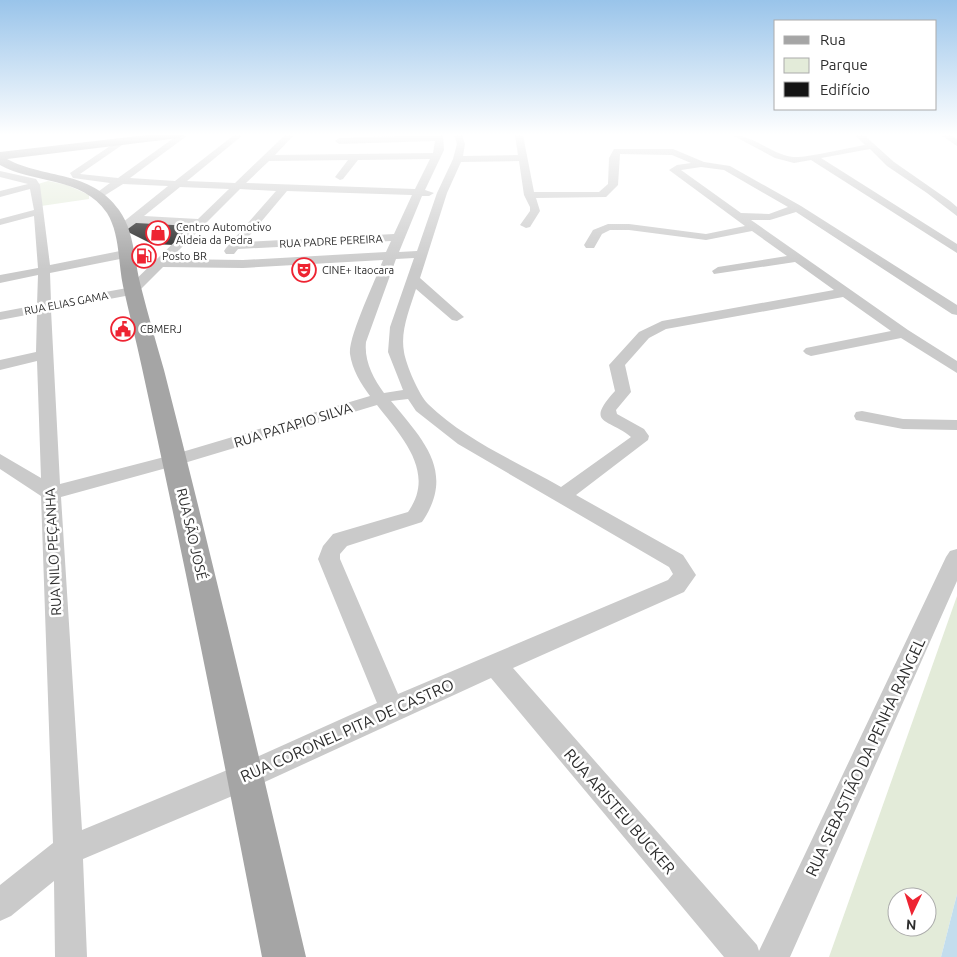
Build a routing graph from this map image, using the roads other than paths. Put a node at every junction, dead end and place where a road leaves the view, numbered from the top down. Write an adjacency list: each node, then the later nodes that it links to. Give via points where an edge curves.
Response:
1 (7, 180): 21 (street)
2 (21, 180): 25 (street, RUA NILO PEÇANHA)
3 (63, 180): 23 (main road, RUA SÃO JOSÉ)
4 (118, 180): 5 (street)
5 (123, 180): 16 (street); 23 (street)
6 (184, 180): 16 (street)
7 (246, 180): 17 (street)
8 (424, 180): 19 (street)
9 (448, 180): 20 (street)
10 (527, 180): 22 (street)
11 (613, 180): 22 (street, via 613,185 602,195)
12 (687, 180): 27 (street)
13 (750, 180): 24 (street)
14 (848, 180): 36 (street)
15 (914, 180): 26 (street)
16 (179, 184): 17 (street); 32 (street)
17 (240, 186): 18 (street); 29 (street)
18 (284, 188): 19 (street); 35 (street)
19 (418, 192): 20 (street); 33 (street)
20 (442, 193): 37 (street)
21 (0, 194)
22 (529, 195): 30 (street, via 535,211)
23 (99, 196): 32 (main road, RUA SÃO JOSÉ, via 112,209)
24 (796, 208): 27 (street, via 770,217); 49 (street)
25 (38, 212): 28 (street); 42 (street, RUA NILO PEÇANHA)
26 (957, 214)
27 (738, 216): 31 (street)
28 (0, 222)
29 (200, 223): 32 (street); 40 (street)
30 (526, 225)
31 (754, 227): 34 (street, via 706,237 616,226 597,232); 39 (street)
32 (126, 234): 42 (street); 46 (main road, RUA SÃO JOSÉ)
33 (398, 237): 35 (street, RUA PADRE PEREIRA); 38 (street)
34 (590, 245)
35 (234, 246): 41 (street)
36 (957, 249)
37 (421, 254): 38 (street); 45 (street)
38 (391, 255): 41 (street); 58 (street, via 360,338 358,354 362,369)
39 (796, 258): 43 (street); 47 (street)
40 (159, 263): 41 (street); 46 (street)
41 (219, 264)
42 (44, 270): 44 (street); 48 (street, RUA NILO PEÇANHA)
43 (718, 271)
44 (1, 277)
45 (413, 279): 51 (street); 57 (street, via 396,340 396,352)
46 (131, 290): 48 (street, RUA ELIAS GAMA); 62 (main road, RUA SÃO JOSÉ, via 138,306)
47 (846, 292): 52 (street); 64 (street, via 702,316 652,330 619,361 617,365 624,392 608,409 611,418 638,433 639,440)
48 (43, 308): 50 (street, RUA ELIAS GAMA); 54 (street, RUA NILO PEÇANHA)
49 (957, 312)
50 (0, 316)
51 (456, 317)
52 (903, 333): 53 (street); 56 (street)
53 (811, 351)
54 (44, 355): 55 (street); 63 (street, RUA NILO PEÇANHA)
55 (0, 365)
56 (957, 368)
57 (412, 393): 58 (street, RUA PATAPIO SILVA); 64 (street, via 422,407 464,440)
58 (381, 398): 62 (street, RUA PATAPIO SILVA); 68 (street, via 428,464 429,481 420,510 408,520 340,540 330,552 329,559)
59 (862, 416): 60 (street, via 903,424)
60 (957, 425)
61 (0, 460): 63 (street)
62 (175, 460): 63 (street, RUA PATAPIO SILVA); 69 (main road, RUA SÃO JOSÉ)
63 (50, 493): 70 (street, RUA NILO PEÇANHA)
64 (562, 496): 66 (street)
65 (957, 557): 75 (street, RUA SEBASTIÃO DA PENHA RANGEL)
66 (676, 561): 67 (street, RUA CORONEL PITA DE CASTRO, via 686,575 676,586)
67 (495, 665): 68 (street, RUA CORONEL PITA DE CASTRO); 74 (street, RUA ARISTEU BUCKER)
68 (392, 709): 69 (street, RUA CORONEL PITA DE CASTRO)
69 (246, 776): 70 (street, RUA CORONEL PITA DE CASTRO); 73 (main road, RUA SÃO JOSÉ)
70 (68, 850): 71 (street, RUA CORONEL PITA DE CASTRO); 72 (street, RUA NILO PEÇANHA)
71 (0, 905)
72 (72, 957)
73 (284, 957)
74 (745, 957)
75 (773, 957)

